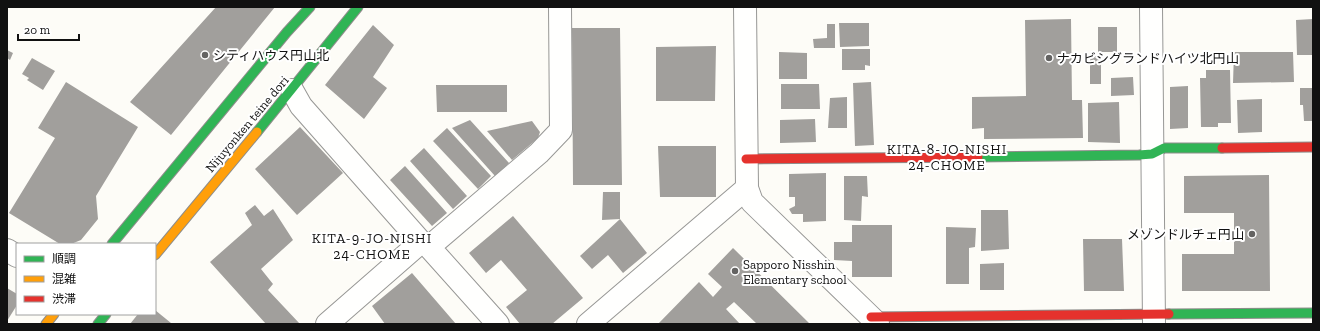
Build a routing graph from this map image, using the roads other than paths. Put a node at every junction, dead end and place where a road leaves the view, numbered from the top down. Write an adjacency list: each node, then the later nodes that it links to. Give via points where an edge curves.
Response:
1 (310, 7): 11 (street, Nijuyonken teine dori)
2 (358, 7): 6 (street, Nijuyonken teine dori)
3 (560, 7): 12 (street, via 561,130 539,153)
4 (746, 7): 9 (street)
5 (1151, 7): 8 (street)
6 (292, 90): 12 (street, via 301,106); 14 (street, Nijuyonken teine dori)
7 (1313, 147): 8 (street, via 1164,148)
8 (1152, 154): 9 (street); 19 (street)
9 (746, 159): 10 (street)
10 (747, 188): 21 (street, via 752,202); 26 (street)
11 (113, 243)
12 (425, 245): 24 (street); 25 (street)
13 (7, 250): 15 (street)
14 (156, 254)
15 (16, 255)
16 (1313, 313): 20 (street)
17 (53, 315): 22 (street)
18 (105, 315): 23 (street)
19 (1154, 319): 20 (street); 21 (street)
20 (1249, 319)
21 (875, 321)
22 (46, 324)
23 (98, 324)
24 (327, 324)
25 (498, 324)
26 (588, 324)

